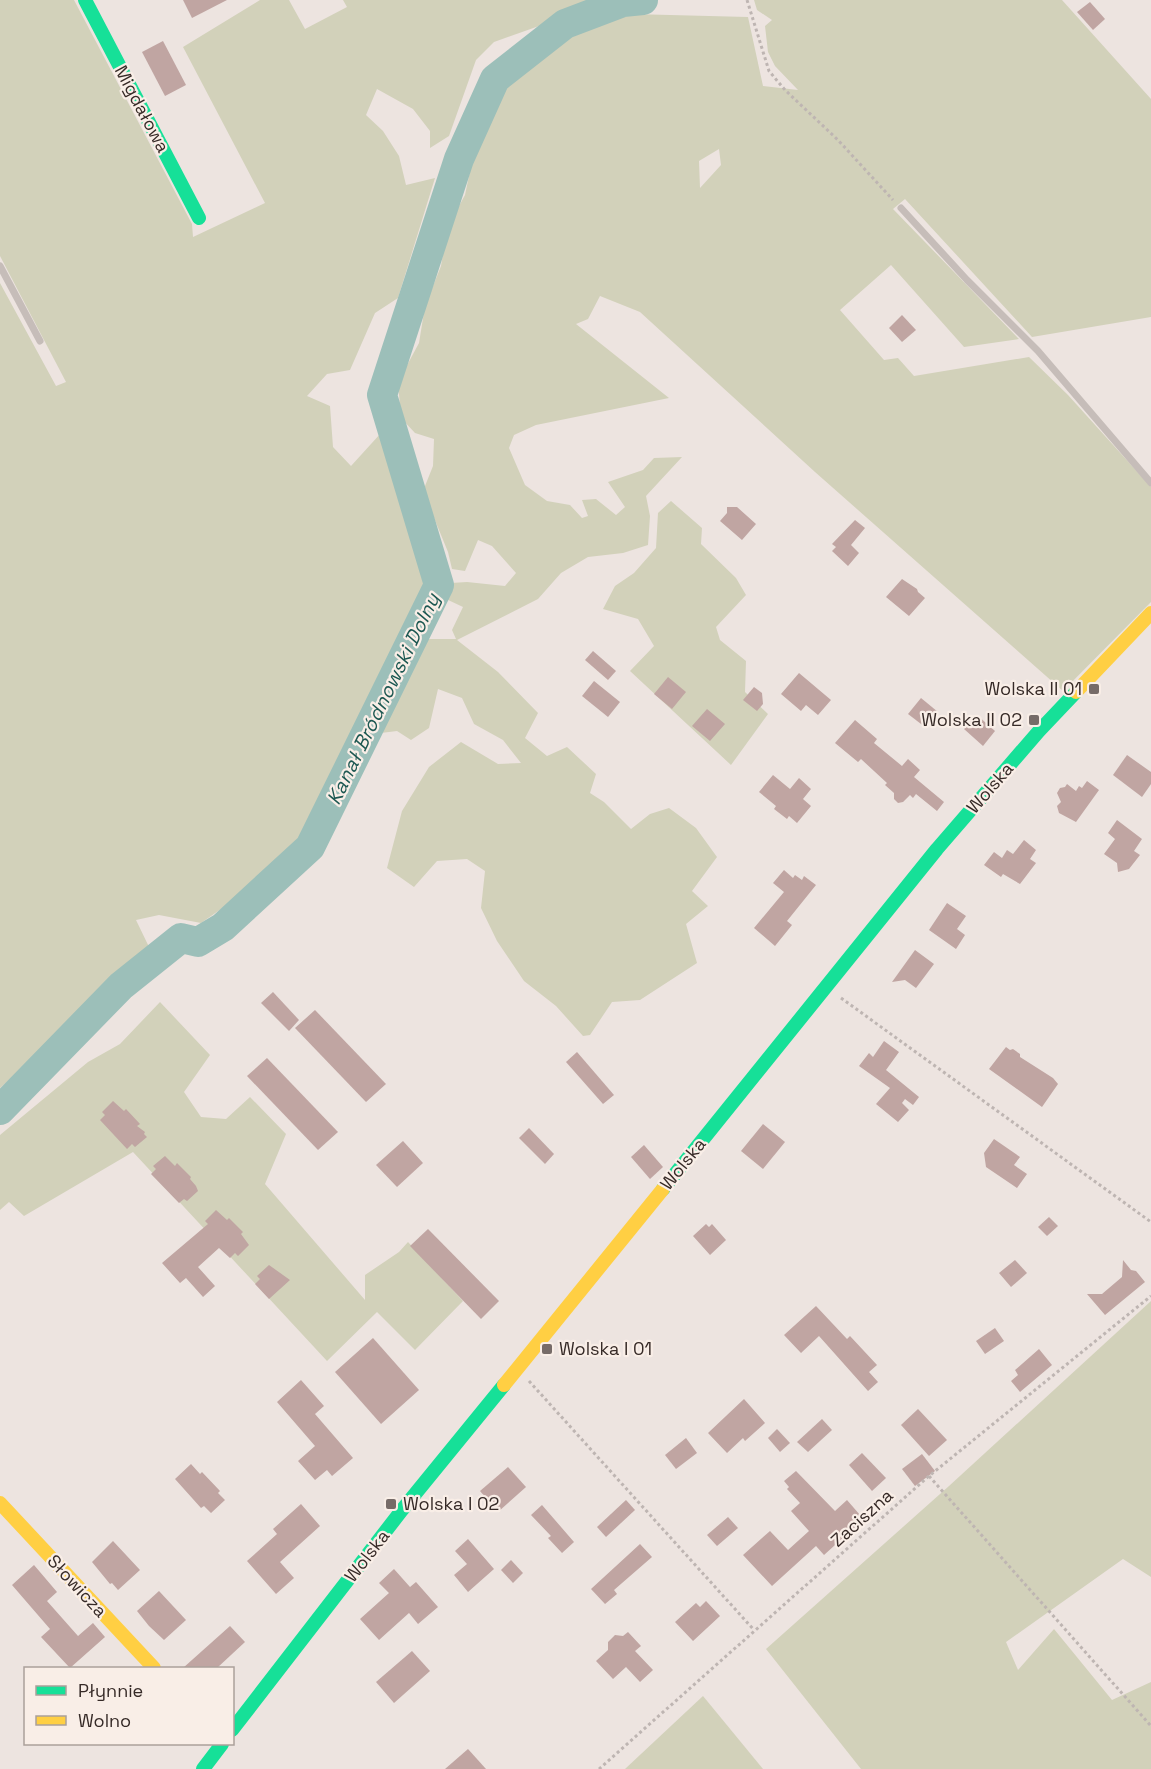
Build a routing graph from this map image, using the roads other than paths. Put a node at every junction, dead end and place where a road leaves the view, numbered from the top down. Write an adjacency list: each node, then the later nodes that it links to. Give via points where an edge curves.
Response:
1 (85, 0): 3 (street, Migdałowa)
2 (901, 208): 6 (lane, via 1038,351)
3 (199, 218)
4 (0, 266): 5 (lane)
5 (40, 341)
6 (1151, 483)
7 (1151, 613): 10 (street, Wolska, via 966,815 402,1510)
8 (0, 1503): 9 (street, Słowicza)
9 (153, 1667)
10 (234, 1727)
11 (220, 1745): 12 (street)
12 (202, 1769)

